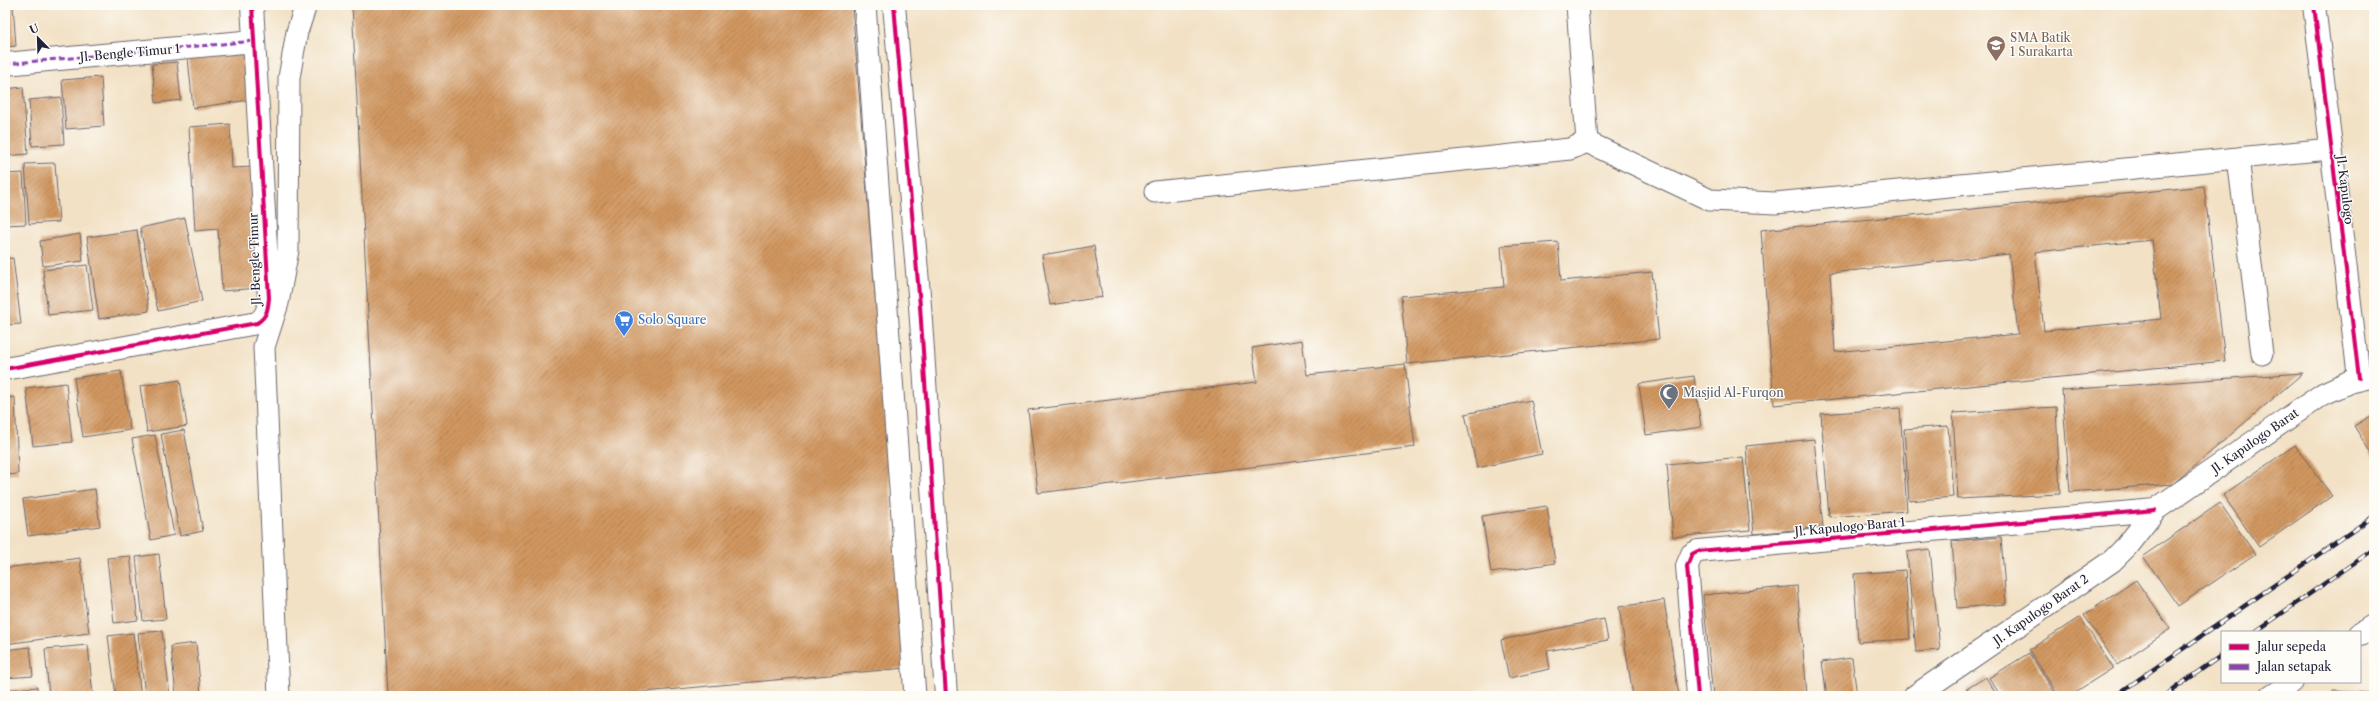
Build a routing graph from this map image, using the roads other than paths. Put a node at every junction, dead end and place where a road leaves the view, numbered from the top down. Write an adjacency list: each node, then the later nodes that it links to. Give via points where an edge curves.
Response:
1 (252, 5): 7 (street, Jl. Bengle Timur)
2 (306, 5): 20 (lane, via 297,32 289,78 288,250 278,303 264,347)
3 (865, 5): 21 (lane)
4 (894, 5): 22 (street, via 920,306)
5 (1577, 5): 9 (lane)
6 (2314, 5): 10 (street, Jl. Kapulogo)
7 (254, 41): 8 (street, Jl. Bengle Timur 1); 14 (street, Jl. Bengle Timur, via 269,298 267,313 262,320 257,323)
8 (5, 64)
9 (1587, 142): 11 (lane, via 1710,200 1775,203); 12 (lane, via 1570,149)
10 (2330, 149): 11 (lane); 15 (street, Jl. Kapulogo)
11 (2238, 158): 13 (lane)
12 (1155, 192)
13 (2262, 354)
14 (5, 369)
15 (2366, 377): 16 (street, Jl. Kapulogo Barat, via 2336,387 2310,402)
16 (2154, 510): 23 (street, Jl. Kapulogo Barat 1, via 1698,551 1692,554 1687,566); 24 (street, Jl. Kapulogo Barat 2, via 2112,561)
17 (2374, 625): 18 (street)
18 (2361, 633)
19 (2290, 683): 25 (street)
20 (279, 696)
21 (915, 696)
22 (946, 696)
23 (1698, 696)
24 (1915, 696)
25 (2271, 696)

